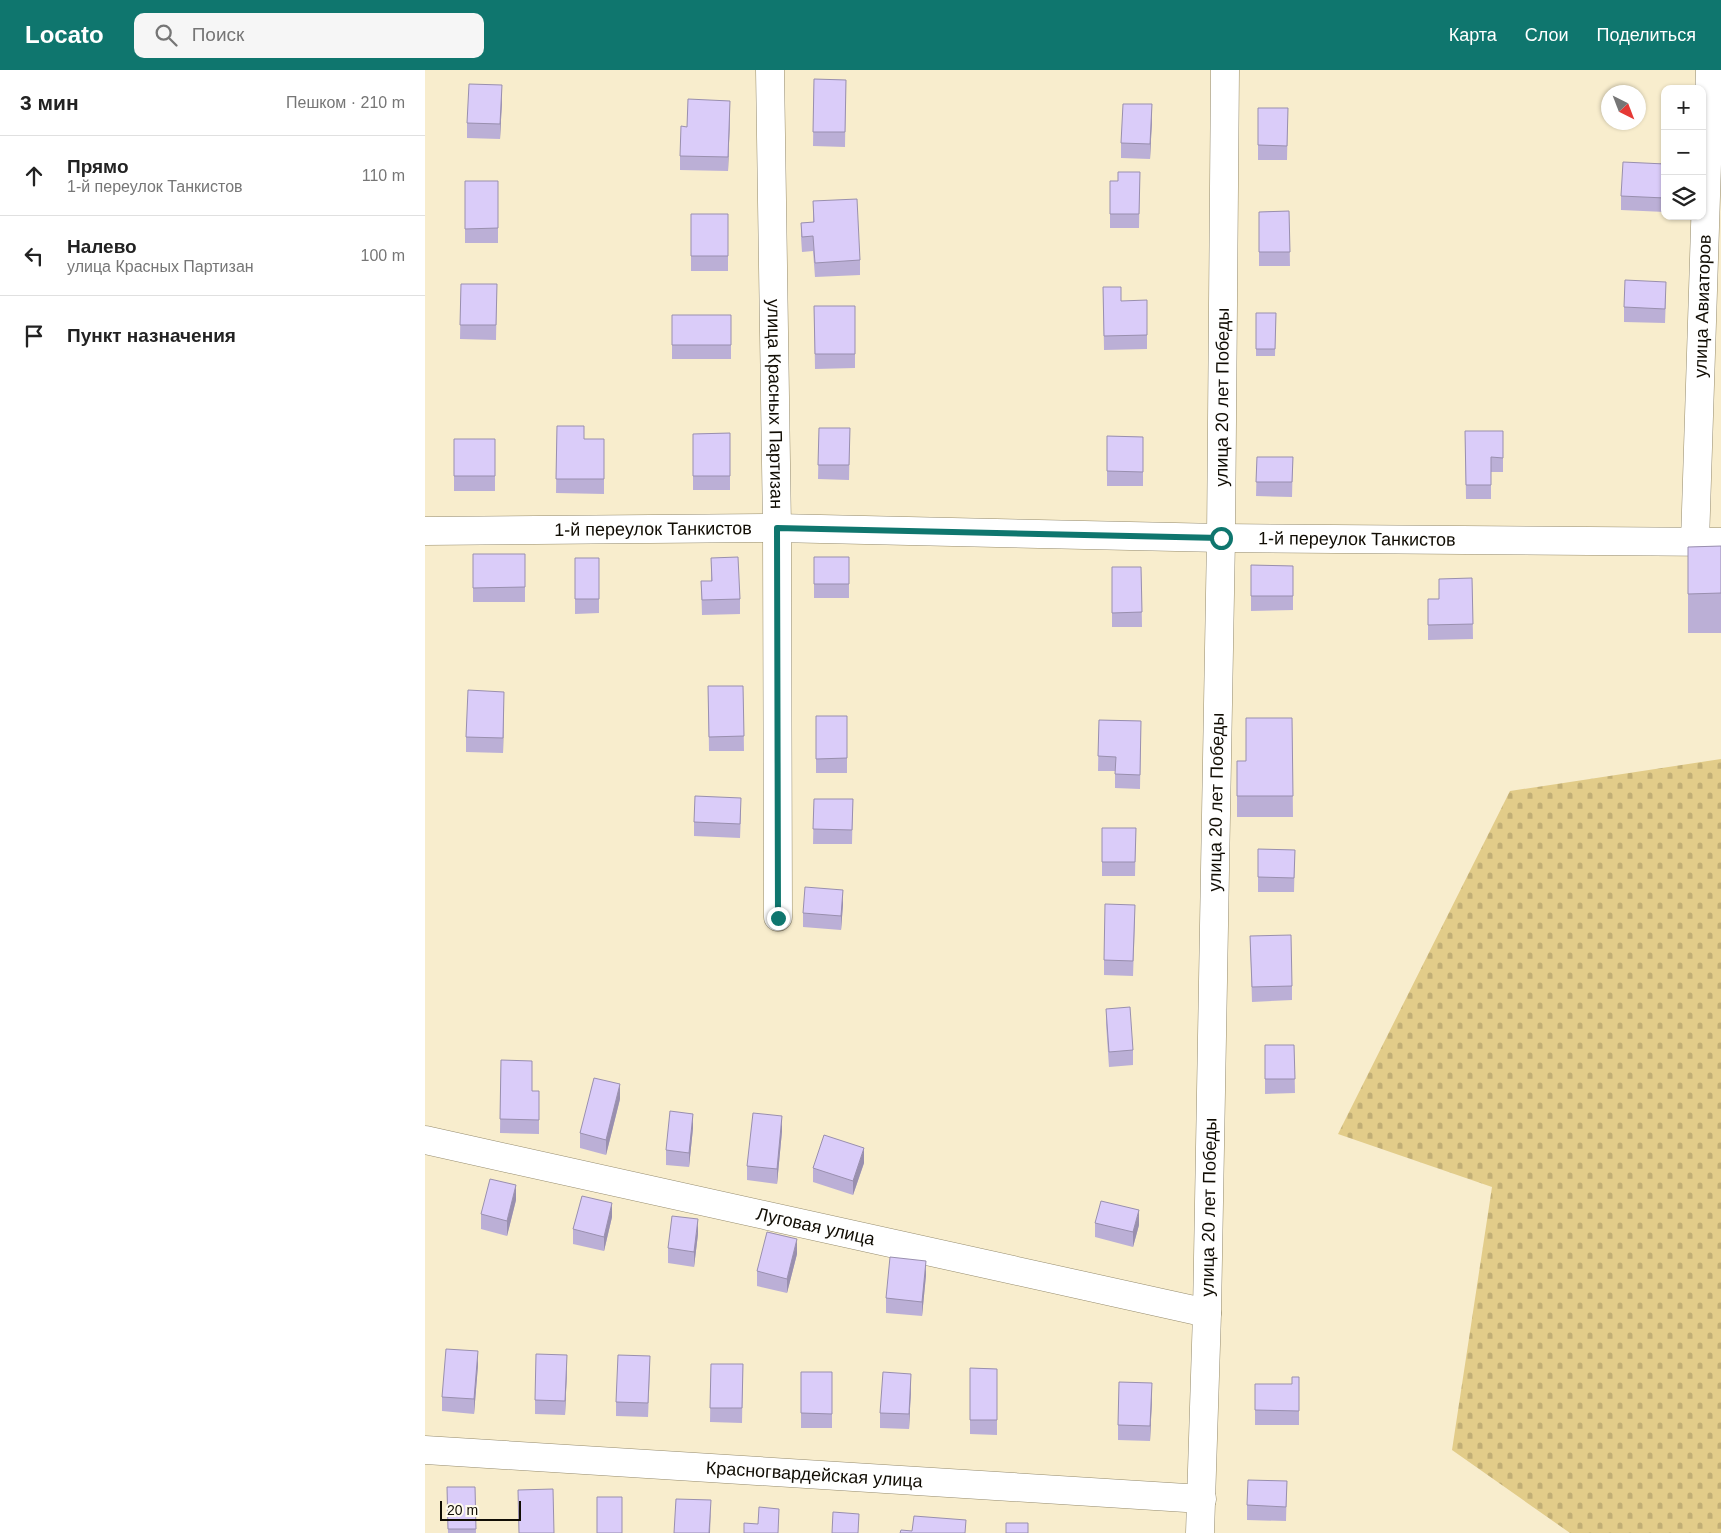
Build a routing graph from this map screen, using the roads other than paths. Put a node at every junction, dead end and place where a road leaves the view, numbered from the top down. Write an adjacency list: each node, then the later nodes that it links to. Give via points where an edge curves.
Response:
1 (770, 70): 4 (street, улица Красных Партизан)
2 (1225, 70): 6 (street, улица 20 лет Победы)
3 (1710, 70): 7 (street, улица Авиаторов)
4 (777, 528): 5 (street, 1-й переулок Танкистов); 6 (street, 1-й переулок Танкистов); 8 (street, улица Красных Партизан)
5 (425, 531)
6 (1221, 538): 7 (street, 1-й переулок Танкистов); 10 (street, улица 20 лет Победы)
7 (1708, 542)
8 (778, 918)
9 (425, 1140): 10 (street, Луговая улица)
10 (1207, 1313): 12 (street, улица 20 лет Победы)
11 (425, 1450): 12 (street, Красногвардейская улица)
12 (1202, 1499): 13 (street, улица 20 лет Победы)
13 (1200, 1533)

